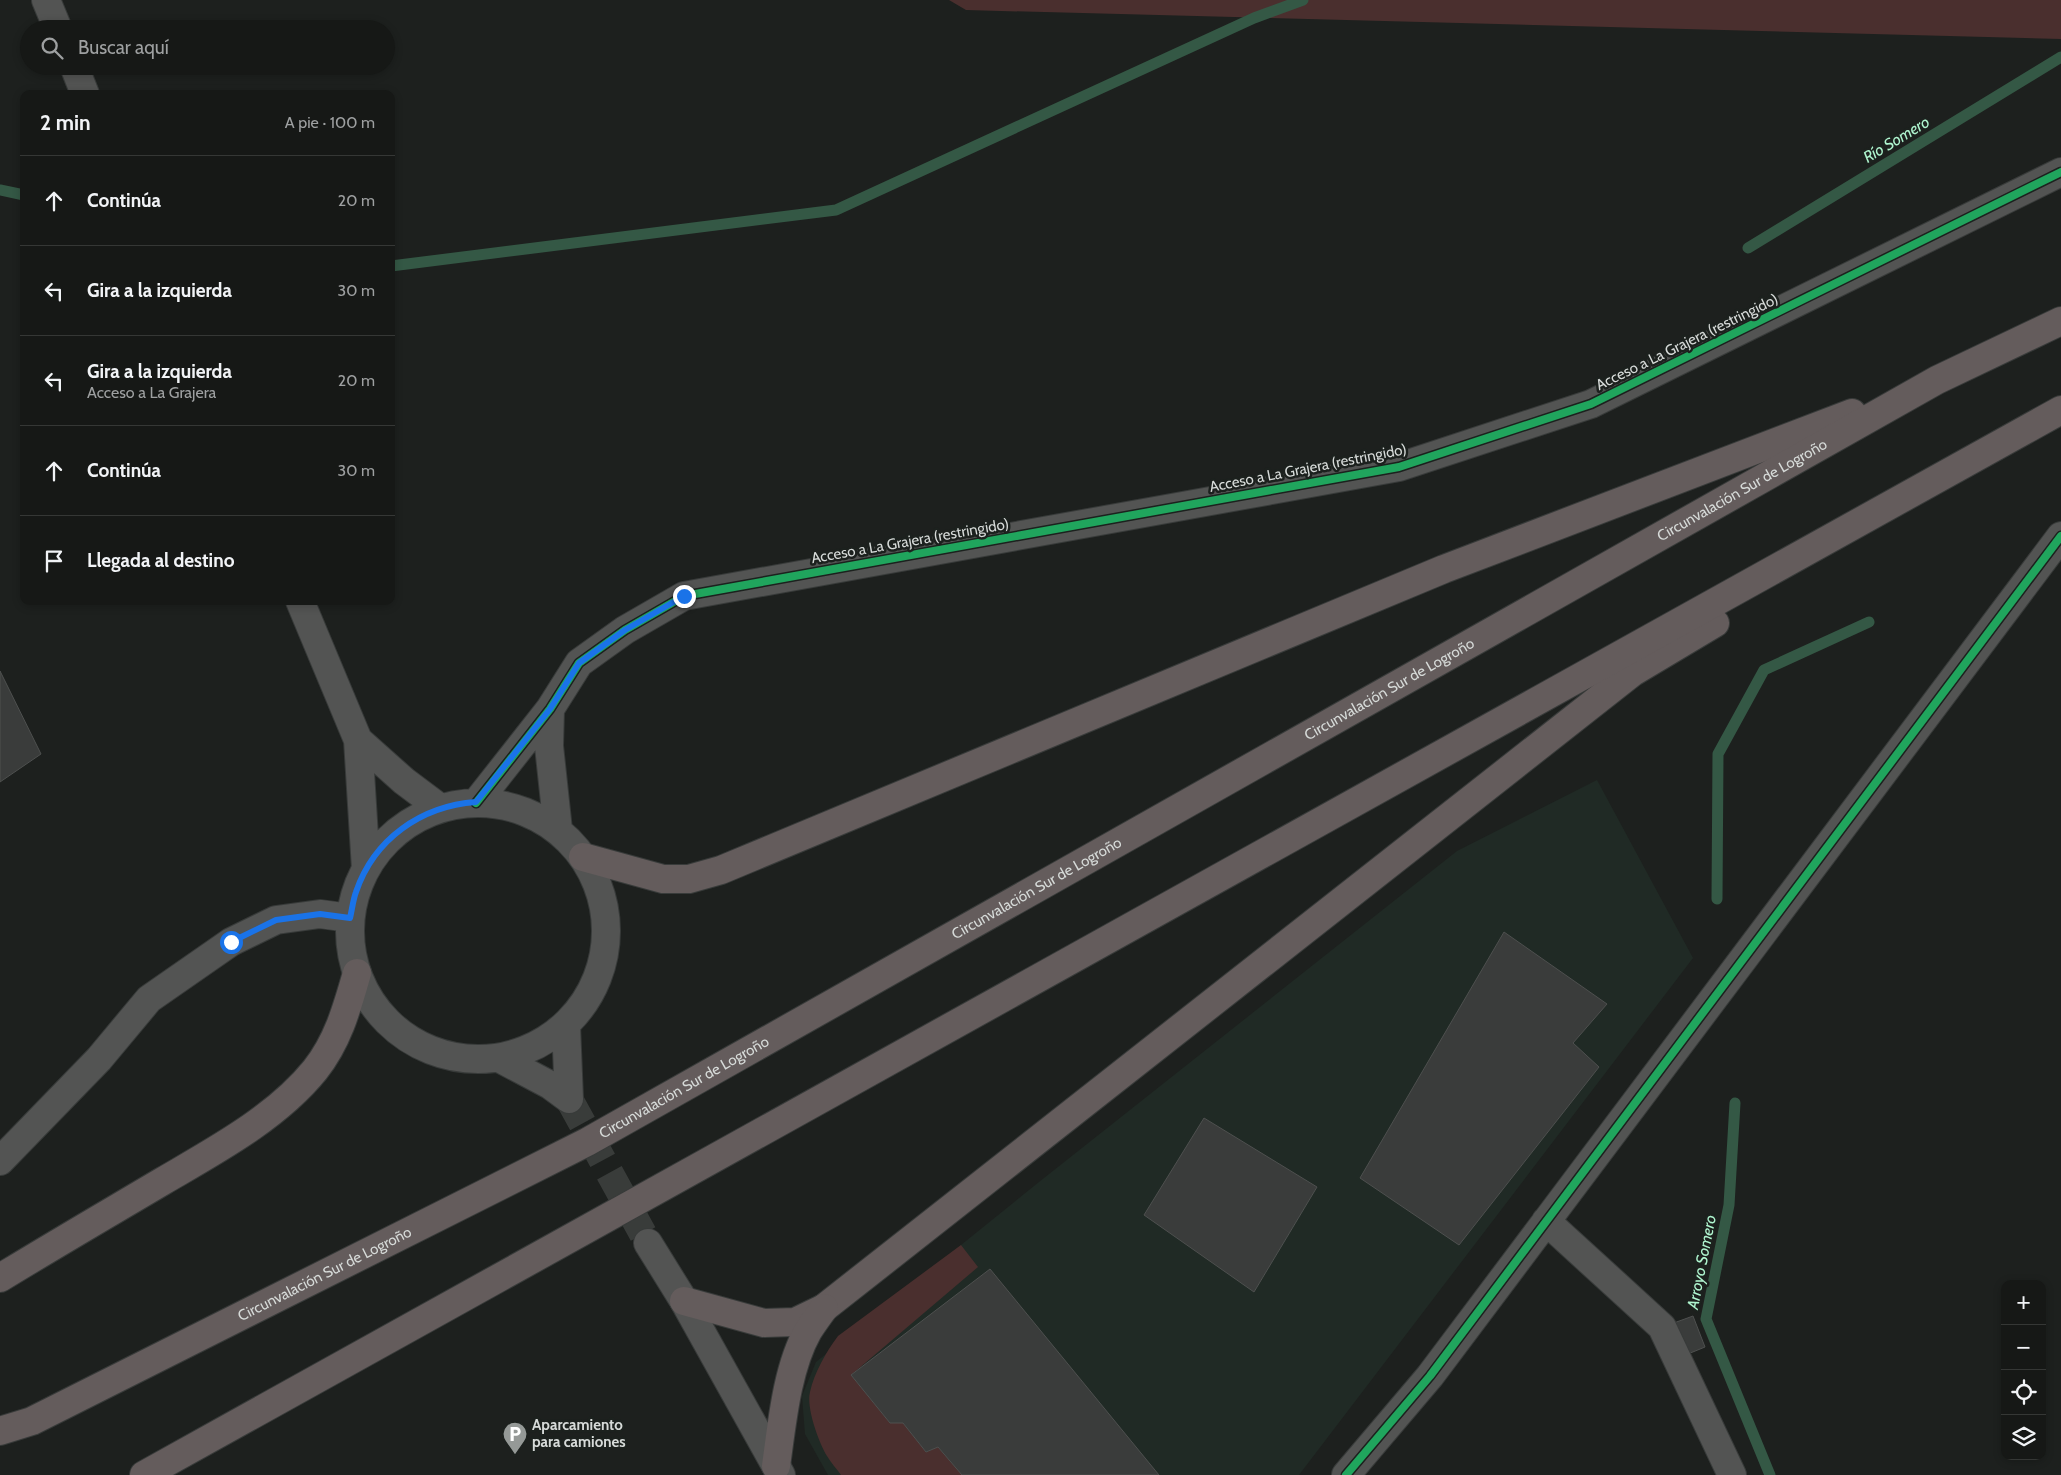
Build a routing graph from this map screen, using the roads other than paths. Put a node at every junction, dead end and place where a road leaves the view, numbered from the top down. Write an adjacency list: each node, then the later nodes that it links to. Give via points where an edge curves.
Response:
1 (46, 0): 2 (street)
2 (54, 20)
3 (78, 75): 4 (street)
4 (83, 90)
5 (2061, 172): 11 (street, Acceso a La Grajera (restringido), via 1592,404 1399,467 684,596 625,630 579,663)
6 (2061, 321): 7 (highway, Circunvalación Sur de Logroño)
7 (1937, 380): 16 (highway, via 1444,569 721,870 689,879 662,879); 28 (highway, Circunvalación Sur de Logroño, via 588,1142 32,1421)
8 (2061, 412): 27 (highway, via 1633,672); 30 (highway)
9 (2061, 536): 23 (street)
10 (302, 605): 12 (street)
11 (550, 709): 13 (street, Acceso a La Grajera (restringido)); 15 (street, via 549,746)
12 (358, 740): 14 (street); 17 (street)
13 (476, 802): 14 (street); 15 (street, via 506,805 533,815)
14 (440, 808): 17 (street, via 410,822 385,843)
15 (558, 830): 16 (street)
16 (583, 857): 20 (street, via 600,889 607,926 604,962 589,996)
17 (366, 869): 18 (street, via 355,893)
18 (350, 918): 19 (street, via 350,940); 22 (street, via 320,914 276,920 231,942 149,999 99,1059)
19 (358, 973): 21 (street, via 373,1004 407,1037 428,1049 451,1056); 25 (highway, via 336,1038 315,1070 284,1102 192,1164)
20 (566, 1025): 21 (street, via 535,1046); 21 (street, via 569,1099)
21 (499, 1058)
22 (0, 1162)
23 (1546, 1221): 31 (street, via 1430,1376); 32 (street, via 1662,1327)
24 (648, 1243): 26 (street)
25 (0, 1278)
26 (684, 1301): 27 (highway, via 764,1323 794,1322); 29 (street)
27 (824, 1308): 29 (highway, via 808,1332 793,1370 783,1415)
28 (0, 1430)
29 (779, 1470)
30 (144, 1475)
31 (1346, 1475)
32 (1732, 1475)

